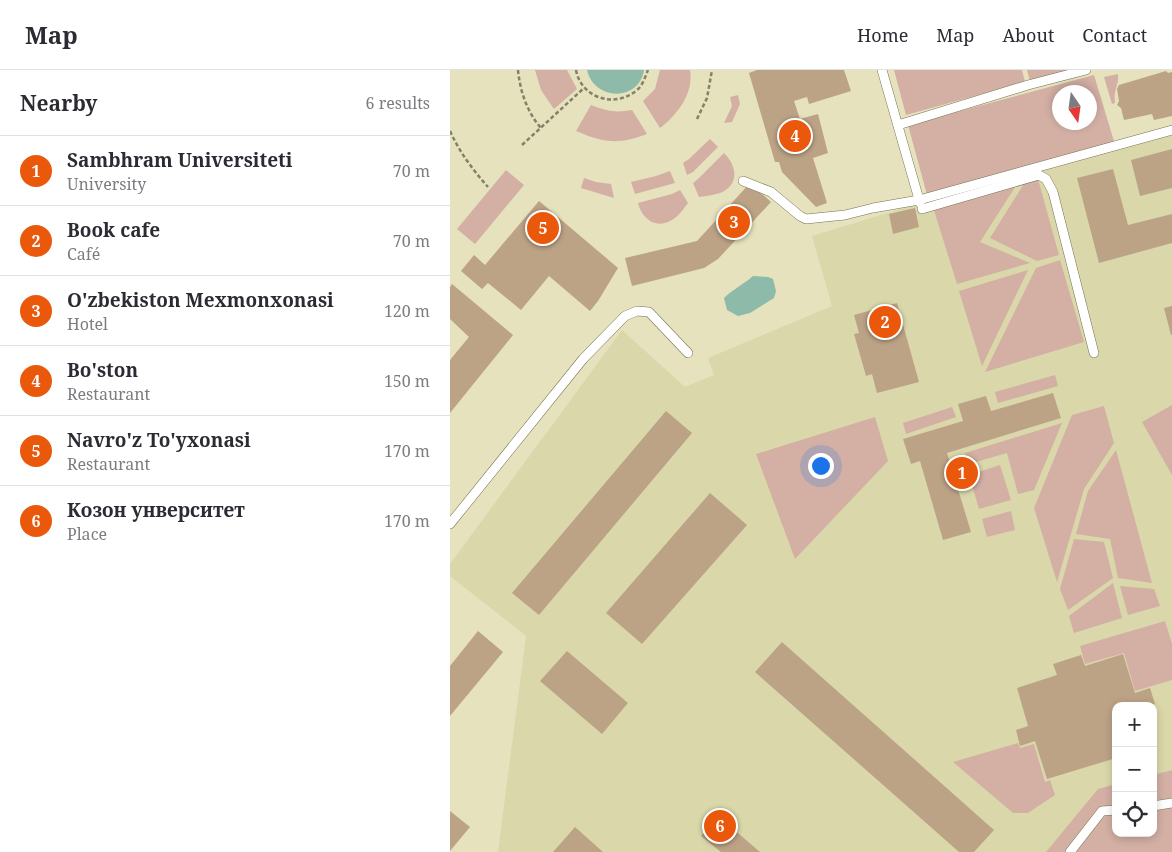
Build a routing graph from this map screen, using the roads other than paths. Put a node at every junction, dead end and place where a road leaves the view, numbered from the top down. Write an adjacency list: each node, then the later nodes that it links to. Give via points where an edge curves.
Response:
1 (882, 70): 3 (lane)
2 (1086, 70): 3 (lane)
3 (898, 125): 6 (lane)
4 (1172, 130): 6 (lane)
5 (742, 182): 6 (lane, via 771,192 806,218 845,216 873,208)
6 (921, 204): 8 (lane, via 1039,175 1046,179 1053,192)
7 (688, 353): 9 (lane, via 649,312 637,311 625,316 583,358)
8 (1094, 353)
9 (450, 524)
10 (1172, 804): 11 (lane)
11 (1157, 806)
12 (1112, 811): 13 (lane, via 1102,812)
13 (1070, 852)

